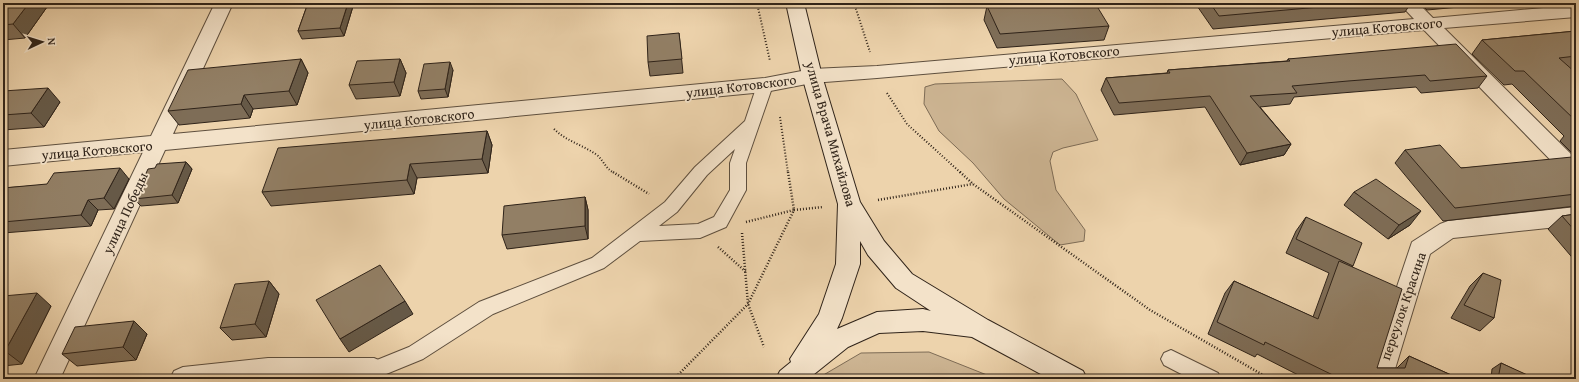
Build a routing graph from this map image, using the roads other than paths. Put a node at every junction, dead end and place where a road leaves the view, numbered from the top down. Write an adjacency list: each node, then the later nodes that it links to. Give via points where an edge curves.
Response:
1 (224, 3): 9 (street, улица Победы)
2 (795, 3): 6 (street, улица Врача Михайлова)
3 (1408, 3): 5 (street)
4 (1576, 11): 5 (street, улица Котовского)
5 (1429, 23): 6 (street, улица Котовского); 11 (street)
6 (812, 76): 7 (street, улица Котовского); 12 (street, улица Врача Михайлова)
7 (765, 85): 8 (lane); 9 (street, улица Котовского)
8 (752, 123): 14 (lane, via 701,171 671,207); 14 (lane, via 738,163 738,190 720,222 700,231)
9 (158, 144): 10 (street, улица Котовского); 19 (street, улица Победы)
10 (3, 158)
11 (1576, 172)
12 (849, 204): 15 (street, улица Врача Михайлова, via 876,248 904,281); 18 (street, via 848,264 830,318)
13 (1576, 216): 23 (street, переулок Красина, via 1448,230 1420,249)
14 (637, 234): 17 (lane, via 598,263 486,308 416,353)
15 (979, 328): 18 (street, via 923,320 877,323 839,339); 21 (street, улица Врача Михайлова)
16 (1171, 359): 22 (lane)
17 (374, 370): 20 (street, via 268,369)
18 (791, 376)
19 (47, 379)
20 (183, 379)
21 (1074, 379)
22 (1211, 379)
23 (1379, 379)

